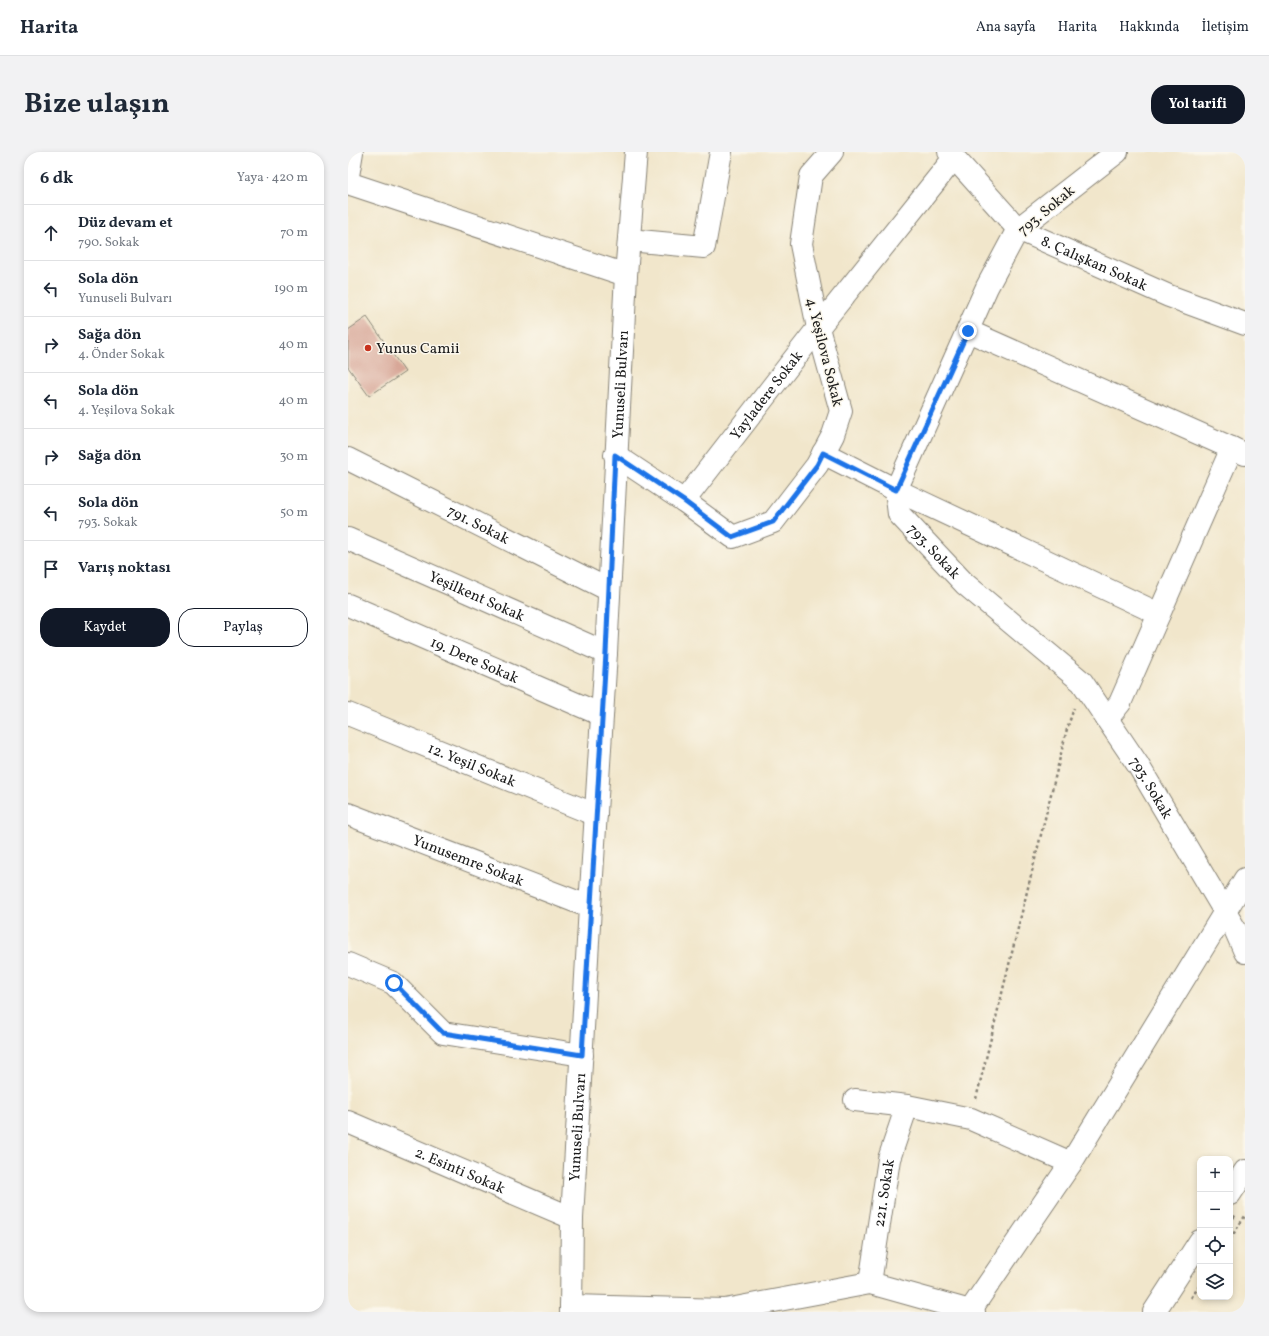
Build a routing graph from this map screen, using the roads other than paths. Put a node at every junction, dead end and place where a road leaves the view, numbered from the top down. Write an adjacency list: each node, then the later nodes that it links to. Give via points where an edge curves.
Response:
1 (352, 152): 7 (street)
2 (636, 152): 10 (street, Yunuseli Bulvarı)
3 (721, 152): 10 (street, via 704,248)
4 (832, 152): 13 (street, 4. Yeşilova Sokak, via 811,176 801,244)
5 (1117, 152): 9 (street, 793. Sokak)
6 (951, 155): 9 (street, 8. Çalışkan Sokak); 13 (street, Yayladere Sokak)
7 (348, 176)
8 (348, 183): 11 (street)
9 (1018, 229): 12 (street, 8. Çalışkan Sokak, via 1169,296); 14 (street, 793. Sokak, via 987,287)
10 (629, 240): 11 (street, Yunuseli Bulvarı)
11 (626, 275): 17 (street, Yunuseli Bulvarı)
12 (1245, 324)
13 (818, 328): 16 (street, 4. Yeşilova Sokak, via 841,411 833,435); 20 (street, Yayladere Sokak)
14 (968, 331): 15 (street); 19 (street, 793. Sokak)
15 (1238, 451): 24 (street)
16 (823, 453): 19 (street); 20 (street, 4. Yeşilova Sokak, via 817,465 773,522 732,537)
17 (615, 455): 20 (street); 22 (street, Yunuseli Bulvarı)
18 (348, 459): 22 (street, 791. Sokak)
19 (896, 490): 24 (street); 28 (street, 793. Sokak, via 899,514 966,584 1082,682)
20 (684, 501)
21 (348, 539): 25 (street, Yeşilkent Sokak)
22 (609, 590): 25 (street, Yunuseli Bulvarı)
23 (348, 605): 27 (street, 19. Dere Sokak)
24 (1159, 614): 28 (street, via 1120,703)
25 (606, 653): 27 (street, Yunuseli Bulvarı)
26 (348, 714): 30 (street, 12. Yeşil Sokak)
27 (602, 715): 30 (street, Yunuseli Bulvarı)
28 (1107, 719): 33 (street, 793. Sokak)
29 (348, 814): 32 (street, Yunusemre Sokak)
30 (596, 815): 32 (street, Yunuseli Bulvarı)
31 (1245, 879): 33 (street)
32 (590, 907): 36 (street, Yunuseli Bulvarı)
33 (1235, 924): 34 (street, 793. Sokak); 40 (street)
34 (1245, 952)
35 (348, 964): 36 (street, via 394,983 443,1033)
36 (582, 1055): 43 (street, Yunuseli Bulvarı)
37 (855, 1100): 38 (street)
38 (907, 1106): 40 (street, via 971,1119); 45 (street, 221. Sokak, via 889,1159)
39 (348, 1122): 43 (street, 2. Esinti Sokak)
40 (1071, 1163): 48 (street)
41 (1245, 1171): 42 (street)
42 (1231, 1192)
43 (572, 1218): 46 (street, Yunuseli Bulvarı)
44 (1197, 1246): 49 (street)
45 (870, 1283): 47 (street); 48 (street)
46 (571, 1309): 47 (street)
47 (725, 1311)
48 (972, 1311)
49 (1154, 1312)

